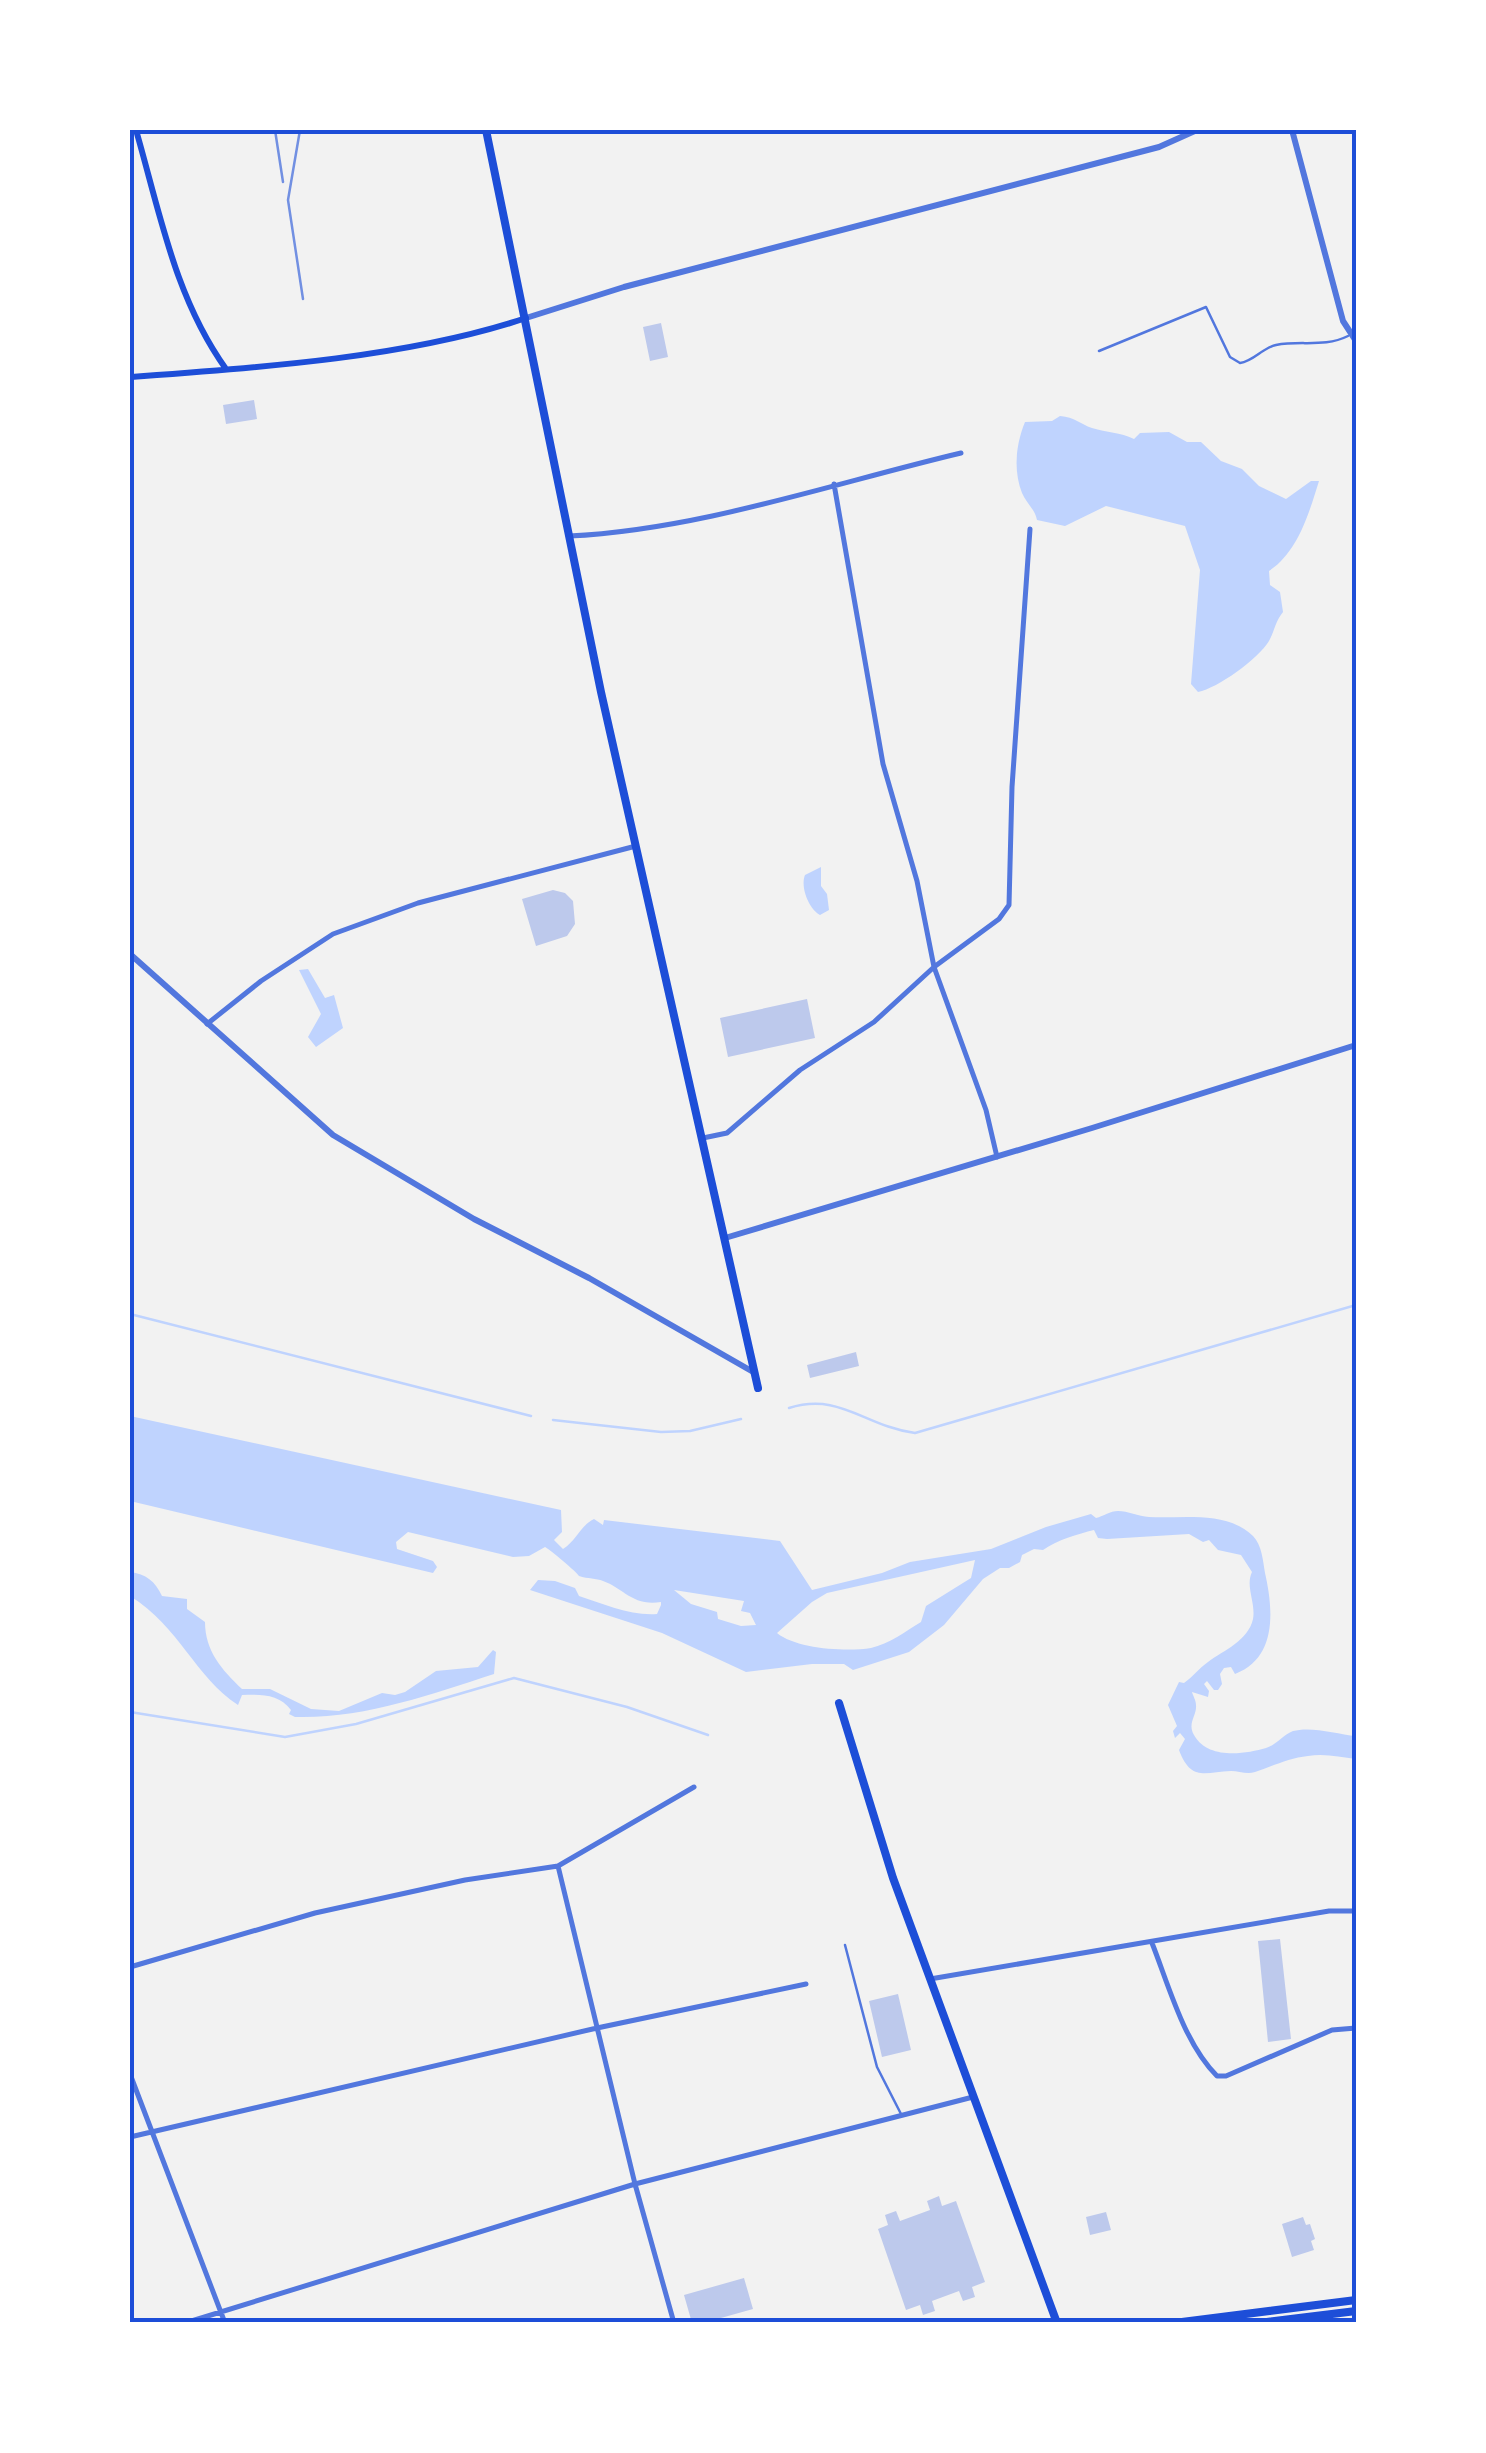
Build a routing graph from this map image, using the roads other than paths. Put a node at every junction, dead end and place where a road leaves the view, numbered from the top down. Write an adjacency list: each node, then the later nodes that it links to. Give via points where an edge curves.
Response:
1 (136, 130): 8 (main road, via 184,294 202,336)
2 (486, 130): 5 (main road)
3 (1197, 130): 5 (street, via 1159,147 624,286)
4 (1292, 130): 6 (street)
5 (526, 318): 8 (main road, via 422,344); 13 (main road)
6 (1353, 338): 7 (lane, via 1274,345 1240,363 1206,307)
7 (1098, 350)
8 (227, 370): 9 (main road)
9 (130, 377)
10 (961, 453): 11 (street)
11 (834, 484): 13 (street, via 629,532); 16 (street, via 883,764)
12 (1030, 530): 16 (street, via 1009,905)
13 (569, 536): 14 (main road)
14 (636, 846): 17 (street, via 418,903 333,934); 19 (main road)
15 (130, 954): 17 (street)
16 (934, 967): 19 (street, via 874,1022 800,1070 727,1133); 20 (street)
17 (206, 1024): 22 (street, via 333,1135)
18 (1356, 1046): 20 (street)
19 (702, 1138): 21 (main road)
20 (997, 1157): 21 (street)
21 (724, 1238): 22 (main road)
22 (755, 1373): 23 (main road)
23 (758, 1388)
24 (839, 1703): 31 (main road)
25 (694, 1787): 26 (street)
26 (558, 1866): 30 (street, via 315,1913); 33 (street)
27 (1356, 1911): 28 (street)
28 (1152, 1943): 31 (street); 34 (street, via 1217,2076 1332,2030)
29 (845, 1945): 37 (lane, via 876,2066)
30 (130, 1968)
31 (930, 1979): 36 (main road)
32 (806, 1984): 33 (street)
33 (597, 2028): 38 (street); 40 (street)
34 (1356, 2028)
35 (130, 2074): 38 (street)
36 (973, 2096): 37 (street); 47 (main road)
37 (901, 2115): 40 (street)
38 (152, 2133): 39 (street); 42 (street)
39 (130, 2138)
40 (635, 2184): 42 (street); 46 (street)
41 (1356, 2300): 48 (main road)
42 (220, 2310): 44 (street); 45 (street)
43 (1356, 2313): 49 (main road)
44 (185, 2323)
45 (225, 2323)
46 (674, 2323)
47 (1057, 2323)
48 (1174, 2323)
49 (1259, 2323)

